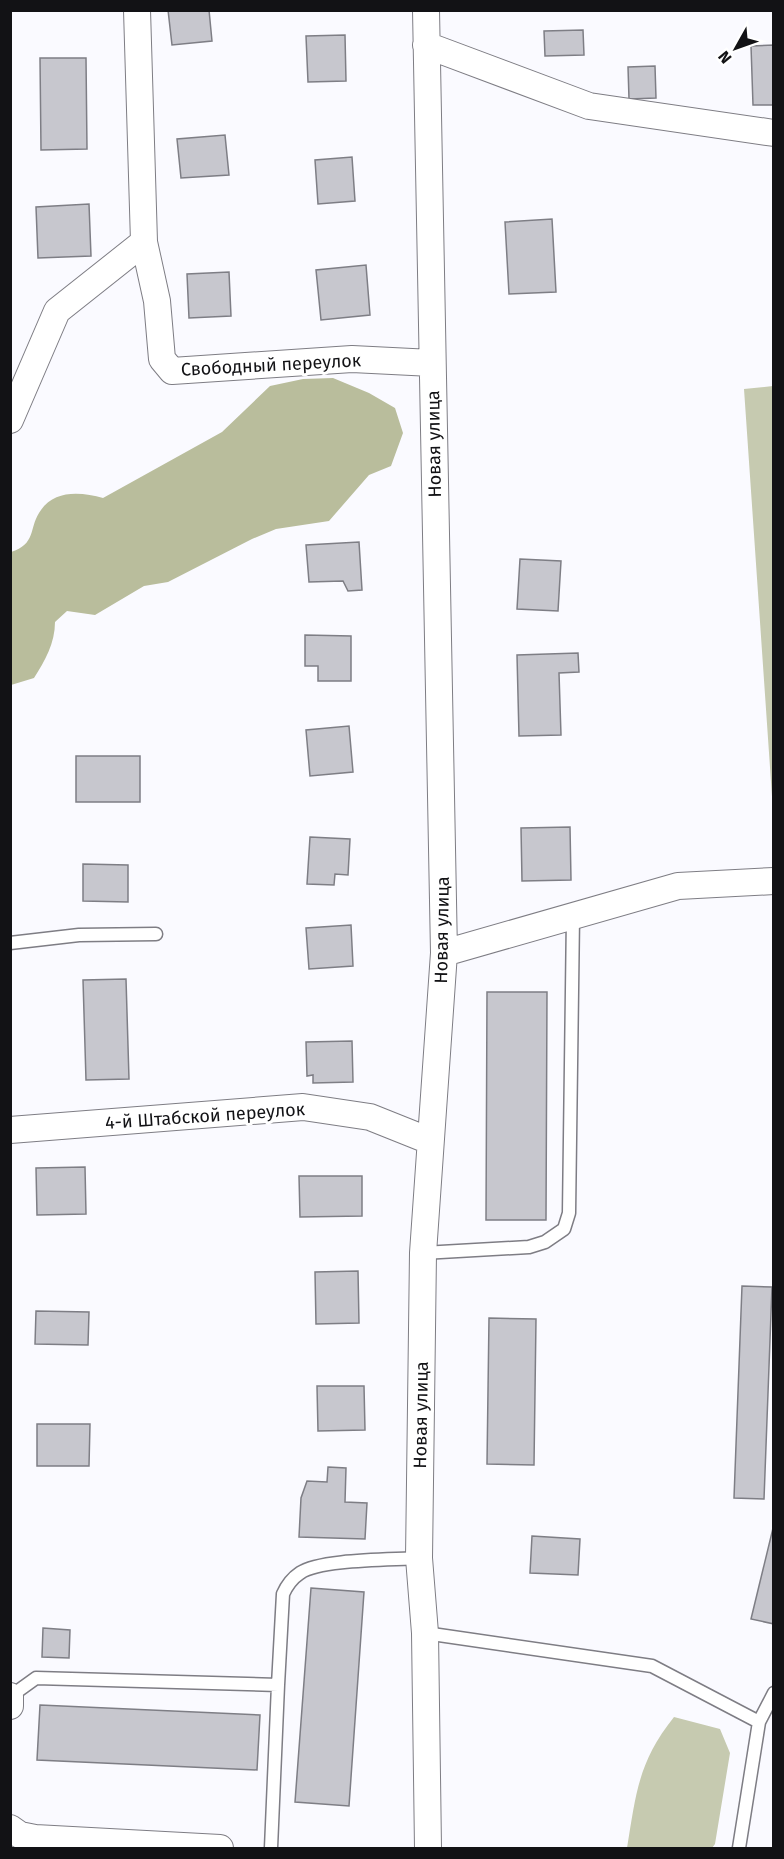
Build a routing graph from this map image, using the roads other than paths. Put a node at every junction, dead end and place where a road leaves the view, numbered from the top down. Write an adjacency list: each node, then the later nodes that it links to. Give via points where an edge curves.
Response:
1 (137, 10): 5 (street, Свободный переулок)
2 (426, 10): 3 (street, Новая улица)
3 (426, 45): 4 (street, via 589,106); 6 (street, Новая улица)
4 (774, 133)
5 (144, 242): 6 (street, Свободный переулок, via 157,301 162,359 172,371 352,359); 7 (street, via 57,311)
6 (432, 363): 12 (street, Новая улица)
7 (10, 420)
8 (774, 881): 9 (street, via 678,886)
9 (573, 914): 12 (street); 15 (lane, via 569,1213 564,1229 529,1247)
10 (156, 934): 11 (lane, via 80,935)
11 (10, 943)
12 (444, 953): 14 (street, Новая улица)
13 (10, 1130): 14 (street, 4-й Штабской переулок, via 303,1107 370,1117)
14 (430, 1141): 15 (street, Новая улица)
15 (423, 1253): 16 (street, Новая улица)
16 (419, 1558): 17 (street, Новая улица); 18 (lane, via 318,1566 301,1572 288,1583 283,1594)
17 (425, 1633): 22 (lane, via 652,1666); 26 (street, Новая улица)
18 (278, 1685): 20 (lane, via 36,1678); 25 (lane)
19 (774, 1693): 22 (lane)
20 (11, 1696): 21 (street)
21 (10, 1706)
22 (759, 1722): 27 (lane)
23 (10, 1828): 24 (street, via 35,1838)
24 (220, 1848)
25 (271, 1848)
26 (428, 1848)
27 (739, 1848)

